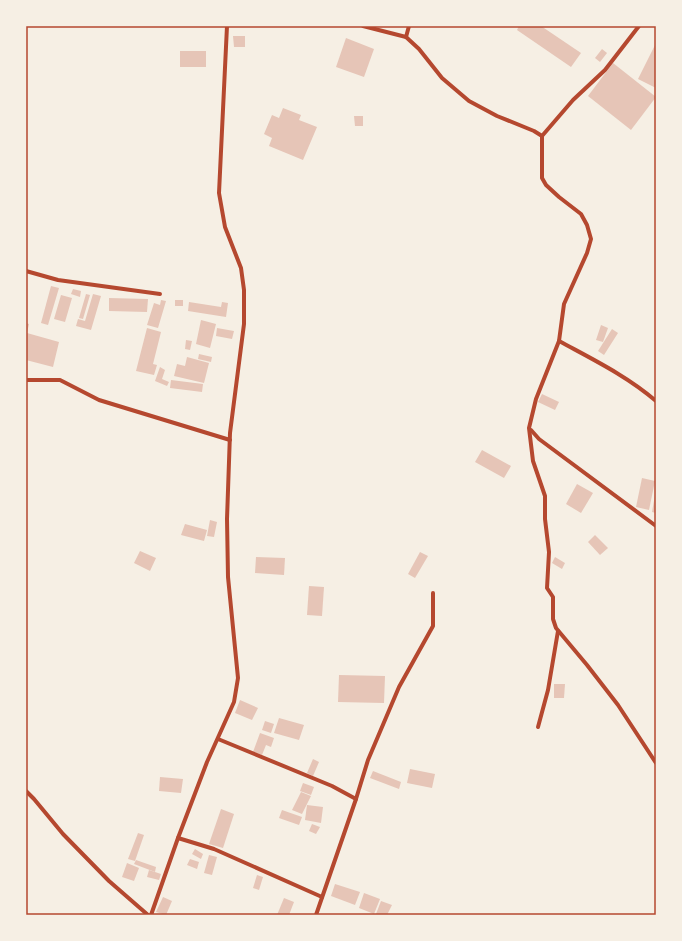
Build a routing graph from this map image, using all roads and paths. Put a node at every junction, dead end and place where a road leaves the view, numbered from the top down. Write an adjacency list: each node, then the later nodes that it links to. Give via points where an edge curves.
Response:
1 (227, 26): 13 (street, via 219,193 225,227 241,268 244,290 244,324)
2 (363, 26): 5 (street)
3 (409, 26): 5 (street)
4 (640, 26): 6 (street, via 605,70 573,100)
5 (406, 36): 6 (street, via 442,78 468,101)
6 (542, 136): 9 (street, via 542,178 554,193 580,214 591,239 564,304)
7 (26, 271): 8 (street, via 58,280)
8 (160, 294)
9 (559, 341): 11 (street, via 608,367); 12 (street, via 536,399)
10 (26, 380): 13 (street, via 60,380 99,400)
11 (656, 401)
12 (529, 428): 14 (street, via 539,440); 16 (street, via 533,460 545,496 547,588 553,597 553,619)
13 (230, 440): 18 (street, via 227,557 238,678 234,702)
14 (656, 526)
15 (433, 593): 21 (street, via 433,626 399,687 368,760)
16 (558, 631): 17 (street, via 548,690); 19 (street, via 618,705)
17 (538, 727)
18 (218, 738): 21 (street, via 332,786); 22 (street)
19 (656, 762)
20 (26, 791): 24 (street, via 109,881)
21 (356, 800): 23 (street)
22 (178, 838): 23 (street, via 214,849); 24 (street)
23 (322, 897): 25 (street)
24 (150, 915)
25 (316, 915)

